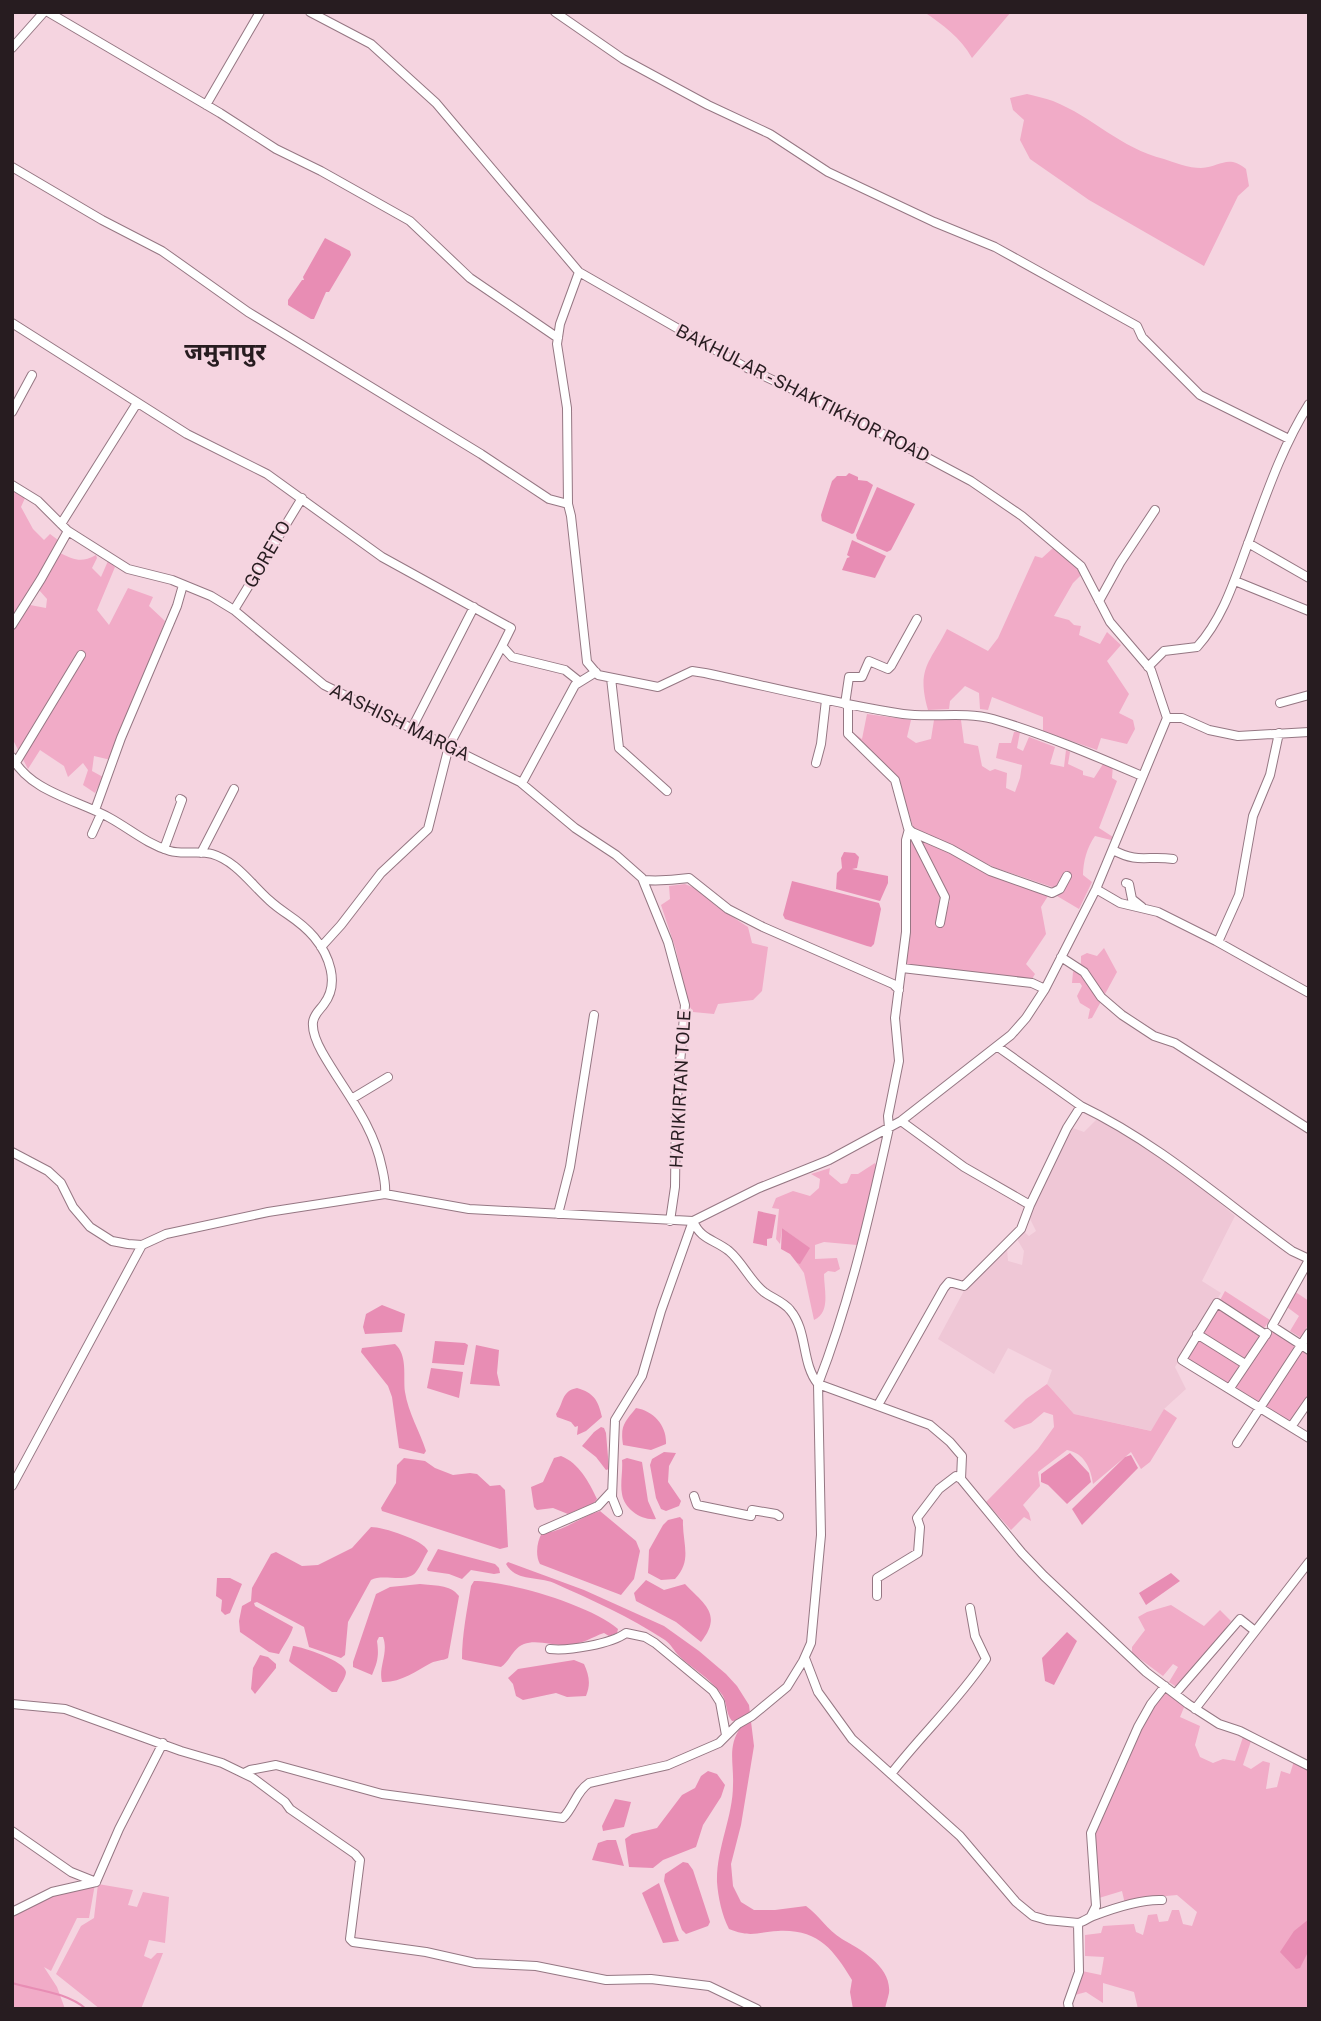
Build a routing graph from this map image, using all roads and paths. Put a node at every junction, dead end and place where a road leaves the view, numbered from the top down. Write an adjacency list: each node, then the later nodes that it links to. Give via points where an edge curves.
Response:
1 (46, 12): 5 (street); 6 (street)
2 (260, 12): 6 (street)
3 (310, 12): 8 (street, BAKHULAR - SHAKTIKHOR ROAD, via 371,44 436,103)
4 (555, 12): 15 (street, via 623,59 770,134 828,172 995,247 1137,326 1142,337 1200,395)
5 (12, 48)
6 (206, 105): 10 (street, via 276,149 410,221 470,278)
7 (12, 167): 18 (street, via 162,251 248,312 549,499)
8 (579, 272): 10 (street); 25 (street, BAKHULAR - SHAKTIKHOR ROAD, via 745,367 971,481 1081,566)
9 (12, 323): 12 (street)
10 (558, 338): 18 (street, via 567,408)
11 (32, 375): 14 (street)
12 (137, 403): 17 (street); 20 (street)
13 (1309, 404): 15 (street)
14 (12, 412)
15 (1289, 439): 21 (street)
16 (12, 485): 20 (street, AASHISH MARGA, via 38,501)
17 (302, 498): 26 (street, via 382,556); 27 (street, GORETO)
18 (568, 504): 34 (street, via 587,662)
19 (1154, 510): 25 (street)
20 (64, 528): 24 (street, AASHISH MARGA, via 128,569); 30 (street, via 41,579)
21 (1248, 542): 22 (street); 23 (street)
22 (1309, 578)
23 (1235, 581): 28 (street); 33 (street, via 1197,646 1164,651)
24 (183, 585): 27 (street, AASHISH MARGA); 53 (street, via 121,738)
25 (1099, 600): 33 (street, BAKHULAR - SHAKTIKHOR ROAD, via 1110,622)
26 (474, 607): 31 (street, via 511,628); 42 (street)
27 (234, 610): 42 (street, AASHISH MARGA, via 324,685)
28 (1309, 611)
29 (917, 619): 40 (street, via 888,669 869,661 862,677 849,677)
30 (12, 625)
31 (502, 646): 36 (street, via 512,657 565,670); 45 (street)
32 (81, 655): 46 (street)
33 (1148, 667): 41 (street, BAKHULAR - SHAKTIKHOR ROAD)
34 (596, 672): 35 (street); 36 (street)
35 (611, 678): 38 (street, via 658,687 692,671); 51 (street, via 619,748)
36 (580, 682): 49 (street)
37 (1309, 695): 39 (street)
38 (825, 700): 40 (street); 47 (street)
39 (1280, 703)
40 (846, 705): 48 (street, via 921,717 945,714 991,719); 54 (street, via 848,734 895,780)
41 (1167, 718): 44 (street, via 1188,720 1227,735); 48 (street)
42 (412, 728): 45 (street, AASHISH MARGA)
43 (1309, 732): 44 (street)
44 (1279, 733): 66 (street, via 1270,775 1253,816 1239,895)
45 (449, 746): 49 (street, AASHISH MARGA); 67 (street, via 428,828 381,873)
46 (14, 760): 53 (street, via 37,784)
47 (817, 763)
48 (1142, 776): 57 (street)
49 (522, 783): 61 (street, AASHISH MARGA)
50 (234, 789): 58 (street)
51 (667, 791)
52 (180, 799): 56 (street)
53 (98, 812): 55 (street); 56 (street)
54 (911, 831): 60 (street, via 990,871 1052,893); 65 (street, via 945,897); 69 (street, via 906,840)
55 (92, 834)
56 (164, 849): 58 (street)
57 (1113, 850): 59 (street, via 1138,860); 63 (street)
58 (201, 853): 67 (street, via 232,864 269,900 301,921)
59 (1173, 859)
60 (1067, 876)
61 (643, 880): 71 (street, via 689,878 728,909 763,928); 85 (street, HARIKIRTAN TOLE, via 668,942 685,1005)
62 (1126, 883): 64 (street, via 1132,899)
63 (1096, 888): 64 (street, via 1120,903); 68 (street)
64 (1142, 907): 66 (street)
65 (940, 923)
66 (1218, 942): 72 (street)
67 (321, 947): 76 (street, via 332,985 313,1019 314,1034)
68 (1061, 957): 70 (street); 80 (street, via 1084,972 1101,997 1136,1025 1175,1043)
69 (902, 968): 70 (street, via 1032,983); 71 (street)
70 (1045, 989): 74 (street)
71 (899, 990): 79 (street, via 895,1018 899,1060)
72 (1309, 993)
73 (594, 1015): 84 (street)
74 (998, 1047): 77 (street); 78 (street)
75 (388, 1077): 76 (street)
76 (353, 1098): 82 (street, via 380,1159)
77 (1081, 1106): 83 (street); 88 (street, via 1115,1122)
78 (901, 1121): 79 (street); 83 (street, via 964,1167)
79 (888, 1128): 86 (street); 95 (street, via 862,1246)
80 (1309, 1129)
81 (12, 1152): 87 (street, via 61,1183 90,1227 112,1241)
82 (385, 1194): 84 (street, via 469,1209); 87 (street, via 245,1217 166,1234)
83 (1030, 1205): 98 (street, via 1021,1229 964,1286 949,1282 944,1288)
84 (558, 1214): 85 (street)
85 (670, 1221): 86 (street)
86 (693, 1222): 95 (street, via 698,1234 727,1250 762,1290 789,1307); 105 (street, via 642,1376 615,1420)
87 (142, 1245): 104 (street)
88 (1309, 1260): 89 (street)
89 (1272, 1326): 92 (street); 93 (street)
90 (1309, 1333): 93 (street)
91 (1197, 1334): 92 (street, via 1217,1303); 94 (street); 96 (street, via 1182,1360)
92 (1266, 1335): 94 (street)
93 (1305, 1348): 99 (street)
94 (1245, 1364): 96 (street)
95 (818, 1384): 98 (street); 115 (street, via 821,1535 811,1643)
96 (1230, 1388): 99 (street)
97 (1309, 1401): 100 (street)
98 (878, 1405): 103 (street, via 930,1425 950,1442 962,1456)
99 (1260, 1407): 100 (street); 102 (street)
100 (1291, 1427): 101 (street)
101 (1309, 1438)
102 (1237, 1443)
103 (961, 1479): 111 (street, via 956,1476 939,1489 917,1518 918,1553 877,1578); 116 (street, via 1044,1576)
104 (12, 1486)
105 (613, 1490): 107 (street); 109 (street, via 598,1506)
106 (694, 1496): 108 (street, via 697,1505 705,1508)
107 (618, 1512)
108 (779, 1516)
109 (543, 1530)
110 (1308, 1561): 113 (street)
111 (877, 1595)
112 (970, 1608): 124 (street, via 975,1636 986,1659)
113 (1255, 1631): 117 (street, via 1240,1619); 119 (street)
114 (550, 1649): 120 (street, via 572,1649 626,1633 645,1637 713,1692 720,1702)
115 (805, 1658): 120 (street, via 787,1687); 124 (street, via 818,1692 852,1739)
116 (1165, 1686): 117 (street); 129 (street, via 1138,1727 1091,1833 1096,1906)
117 (1175, 1694): 119 (street)
118 (12, 1704): 121 (street, via 65,1709)
119 (1195, 1709): 122 (street)
120 (726, 1735): 123 (street, via 719,1743 668,1765 589,1783 580,1789 570,1811 556,1819 382,1794 276,1765)
121 (163, 1743): 123 (street); 126 (street)
122 (1309, 1766)
123 (244, 1773): 131 (street, via 360,1860 353,1942 606,1980 651,1979 709,1986)
124 (891, 1774): 130 (street, via 960,1836 1033,1916)
125 (12, 1831): 126 (street, via 71,1872)
126 (96, 1882): 128 (street, via 52,1892)
127 (1162, 1900): 129 (street)
128 (12, 1912)
129 (1091, 1916): 130 (street)
130 (1078, 1923): 132 (street, via 1079,1972)
131 (757, 2009)
132 (1069, 2009)

